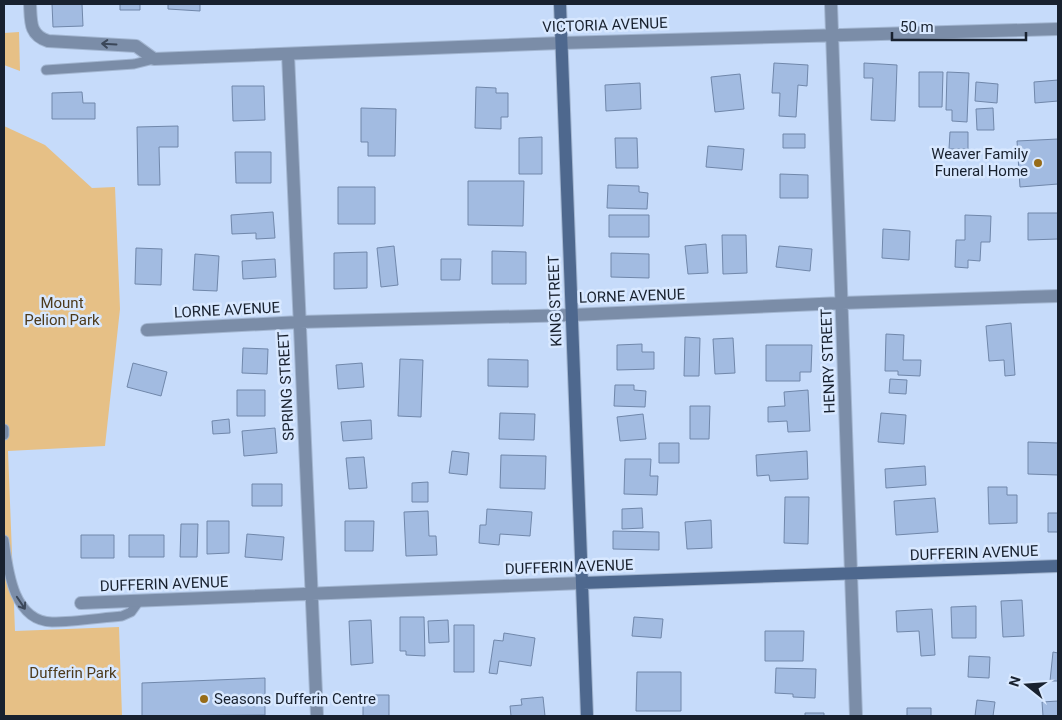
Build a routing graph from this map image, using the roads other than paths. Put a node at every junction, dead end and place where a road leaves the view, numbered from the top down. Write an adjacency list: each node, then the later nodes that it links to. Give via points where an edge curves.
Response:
1 (30, 4): 8 (street, one-way to 1, via 136,46 40,38 32,27)
2 (560, 4): 6 (street, KING STREET)
3 (830, 4): 5 (street, HENRY STREET)
4 (1058, 29): 5 (street, VICTORIA AVENUE)
5 (832, 34): 6 (street, VICTORIA AVENUE); 11 (street, HENRY STREET)
6 (561, 43): 7 (street, VICTORIA AVENUE); 12 (street, KING STREET)
7 (288, 54): 8 (street, VICTORIA AVENUE); 13 (street, SPRING STREET)
8 (154, 59): 9 (lane, VICTORIA AVENUE, via 134,64)
9 (46, 70)
10 (1058, 296): 11 (street, LORNE AVENUE)
11 (842, 303): 12 (street, LORNE AVENUE); 19 (street, HENRY STREET)
12 (572, 315): 13 (street, LORNE AVENUE); 20 (street, KING STREET)
13 (300, 322): 14 (street, LORNE AVENUE); 21 (street, SPRING STREET)
14 (147, 330)
15 (4, 429): 16 (lane)
16 (4, 434)
17 (4, 540): 22 (lane, one-way to 22, via 8,572 16,596 33,616 50,622 122,616 131,612)
18 (1058, 566): 19 (street, DUFFERIN AVENUE)
19 (852, 573): 20 (street, DUFFERIN AVENUE); 26 (street, HENRY STREET)
20 (582, 583): 21 (street, DUFFERIN AVENUE); 25 (street, KING STREET)
21 (312, 594): 22 (street, DUFFERIN AVENUE); 24 (street, SPRING STREET)
22 (139, 601): 23 (street, DUFFERIN AVENUE)
23 (81, 603)
24 (317, 716)
25 (587, 716)
26 (856, 716)

